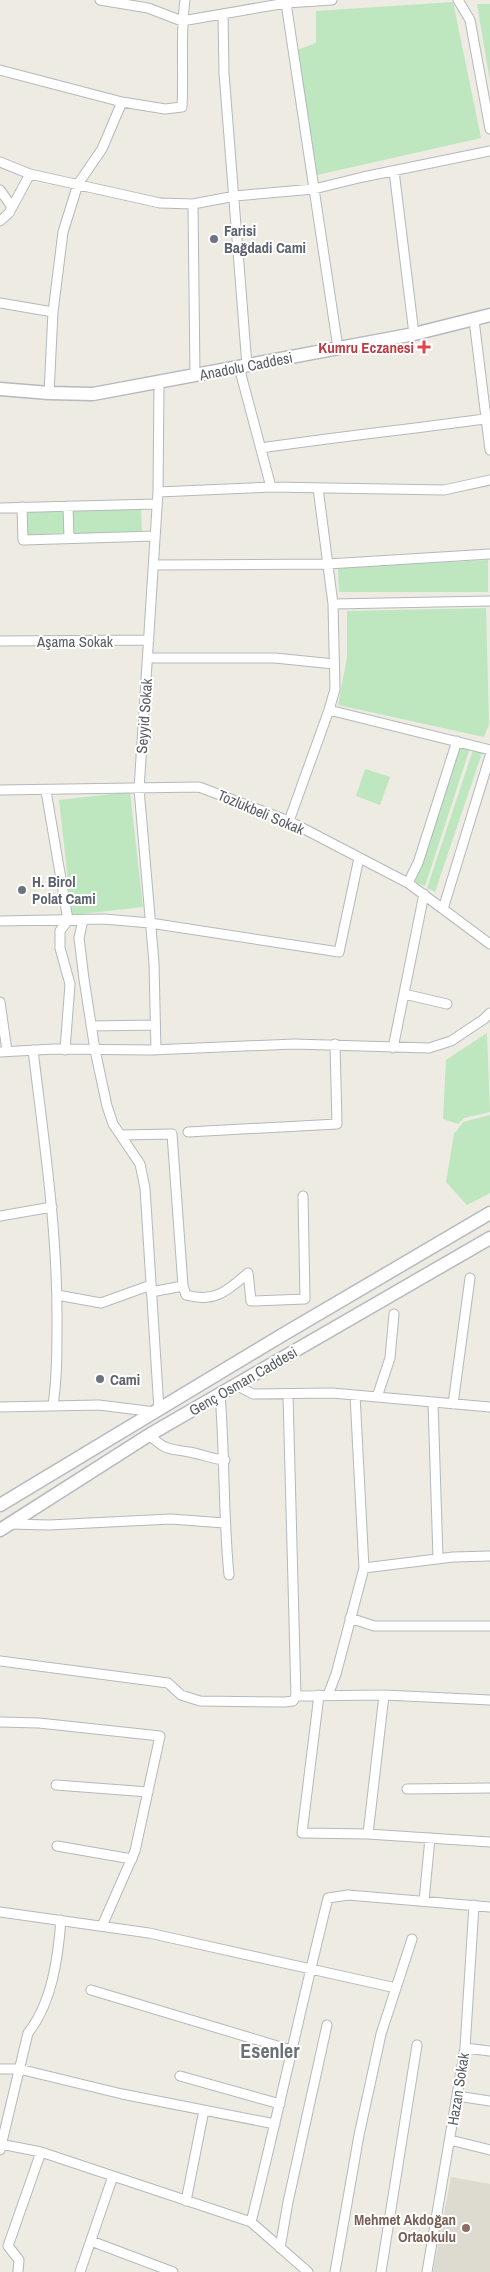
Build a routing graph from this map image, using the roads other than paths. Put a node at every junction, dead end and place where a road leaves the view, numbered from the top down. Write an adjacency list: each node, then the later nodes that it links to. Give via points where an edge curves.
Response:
1 (100, 0): 7 (street, via 148,8)
2 (185, 0): 7 (street)
3 (332, 0): 5 (street)
4 (458, 0): 10 (street, via 470,20)
5 (286, 3): 6 (street); 16 (street)
6 (223, 14): 7 (street); 18 (street, via 224,73)
7 (182, 21): 9 (street, via 182,107 165,109)
8 (1, 72): 9 (street)
9 (122, 102): 15 (street, via 102,149)
10 (490, 129)
11 (490, 151): 13 (street)
12 (0, 162): 14 (street)
13 (394, 171): 16 (street); 26 (street)
14 (30, 174): 15 (street); 20 (street)
15 (78, 184): 19 (street, via 160,203); 23 (street, via 63,232)
16 (314, 189): 18 (street); 27 (street)
17 (0, 190): 20 (street)
18 (234, 196): 19 (street); 28 (street)
19 (193, 204): 29 (street)
20 (12, 207): 21 (street)
21 (0, 221)
22 (0, 303): 23 (street)
23 (53, 312): 32 (street)
24 (490, 315): 25 (main road, Anadolu Caddesi)
25 (474, 320): 26 (main road, Anadolu Caddesi); 33 (street)
26 (414, 334): 27 (main road, Anadolu Caddesi)
27 (338, 348): 28 (main road, Anadolu Caddesi)
28 (243, 366): 29 (main road, Anadolu Caddesi); 34 (street)
29 (195, 375): 30 (main road, Anadolu Caddesi)
30 (159, 383): 32 (main road, Anadolu Caddesi, via 93,394); 39 (street, Seyyid Sokak)
31 (0, 389): 32 (main road, Anadolu Caddesi)
32 (49, 393)
33 (485, 419): 34 (street); 35 (street)
34 (261, 448): 37 (street)
35 (490, 450)
36 (490, 480): 38 (street, via 444,490)
37 (271, 487): 38 (street); 39 (street)
38 (318, 488): 47 (street)
39 (158, 492): 40 (street, Seyyid Sokak)
40 (156, 504): 41 (street); 44 (street, Seyyid Sokak)
41 (68, 506): 42 (street); 45 (street)
42 (22, 507): 43 (street); 45 (street, via 23,540)
43 (0, 508)
44 (155, 536): 45 (street); 48 (street, Seyyid Sokak)
45 (69, 538)
46 (490, 554): 47 (street)
47 (328, 564): 48 (street); 50 (street)
48 (154, 565): 51 (street, Seyyid Sokak)
49 (490, 601): 50 (street)
50 (333, 604): 54 (street)
51 (149, 640): 52 (street, Aşama Sokak); 53 (street, Seyyid Sokak)
52 (0, 641)
53 (148, 658): 54 (street, via 275,658); 59 (street, Seyyid Sokak)
54 (334, 664): 55 (street, via 334,689)
55 (329, 710): 56 (street); 62 (street)
56 (457, 741): 57 (street); 64 (street, via 418,863)
57 (490, 750)
58 (490, 756): 66 (street)
59 (139, 789): 61 (street, Tozlukbeli Sokak); 62 (street, Tozlukbeli Sokak, via 200,787); 70 (street, Seyyid Sokak)
60 (0, 790): 61 (street, Tozlukbeli Sokak)
61 (46, 790): 67 (street)
62 (289, 821): 63 (street, Tozlukbeli Sokak)
63 (359, 858): 64 (street, Tozlukbeli Sokak); 70 (street, via 339,952)
64 (408, 883): 65 (street, Tozlukbeli Sokak)
65 (424, 894): 66 (street, Tozlukbeli Sokak); 72 (street)
66 (442, 909): 71 (street, Tozlukbeli Sokak)
67 (68, 920): 68 (street); 69 (street); 81 (street, via 60,931 60,948 70,984)
68 (83, 920): 70 (street, via 104,918); 77 (street, via 80,938)
69 (0, 922)
70 (150, 923): 76 (street, Seyyid Sokak)
71 (489, 940)
72 (404, 994): 74 (street); 79 (street)
73 (0, 1002): 84 (street)
74 (447, 1004)
75 (490, 1013): 79 (street, via 451,1041 429,1048)
76 (155, 1024): 77 (street); 83 (street, Seyyid Sokak)
77 (91, 1026): 82 (street)
78 (335, 1044): 79 (street); 83 (street); 85 (street, via 337,1124)
79 (392, 1048)
80 (33, 1050): 81 (street); 84 (street); 88 (street)
81 (65, 1050): 82 (street)
82 (95, 1050): 83 (street); 86 (street, via 107,1106)
83 (156, 1050)
84 (4, 1051)
85 (188, 1132)
86 (121, 1135): 93 (street, via 172,1134); 94 (street, via 140,1164 145,1188)
87 (304, 1196): 93 (street, via 305,1299 251,1301 248,1273 222,1295 198,1299 186,1296)
88 (52, 1207): 90 (street); 95 (street)
89 (490, 1213): 107 (main road, Genç Osman Caddesi)
90 (0, 1216)
91 (490, 1238): 97 (main road, Genç Osman Caddesi)
92 (470, 1278): 103 (street)
93 (183, 1286): 94 (street)
94 (151, 1289): 95 (street, via 101,1303); 107 (street)
95 (58, 1295): 104 (street, via 57,1380)
96 (394, 1314): 101 (street, via 390,1358)
97 (236, 1385): 98 (main road, Genç Osman Caddesi); 99 (street, via 253,1394)
98 (220, 1394): 108 (main road, Genç Osman Caddesi); 109 (street)
99 (288, 1395): 100 (street); 122 (street)
100 (356, 1395): 101 (street); 115 (street)
101 (377, 1397): 102 (street)
102 (433, 1402): 103 (street); 114 (street)
103 (453, 1404): 106 (street)
104 (53, 1405): 105 (street); 107 (street, via 99,1405)
105 (0, 1407)
106 (490, 1407)
107 (157, 1411): 110 (main road, Genç Osman Caddesi)
108 (149, 1435): 109 (street, via 172,1451); 112 (main road, Genç Osman Caddesi)
109 (225, 1460): 111 (street)
110 (0, 1505)
111 (224, 1524): 112 (street, via 170,1519); 116 (street)
112 (4, 1527)
113 (490, 1556): 114 (street)
114 (438, 1558): 115 (street)
115 (364, 1568): 117 (street)
116 (229, 1575)
117 (350, 1618): 118 (street, via 374,1626); 120 (street, via 336,1674)
118 (490, 1626)
119 (0, 1661): 122 (street, via 168,1683 181,1695 200,1701 285,1702)
120 (324, 1695): 121 (street); 122 (street); 129 (street, via 302,1833)
121 (384, 1695): 123 (street); 129 (street)
122 (296, 1696)
123 (490, 1700)
124 (0, 1722): 128 (street, via 160,1736)
125 (56, 1785): 128 (street)
126 (490, 1788): 127 (street)
127 (407, 1789)
128 (148, 1792): 133 (street)
129 (368, 1834): 130 (street)
130 (430, 1838): 131 (street); 134 (street)
131 (490, 1842)
132 (57, 1846): 133 (street)
133 (132, 1859): 139 (street)
134 (424, 1901): 135 (street); 141 (street, via 348,1895 328,1898)
135 (474, 1905): 136 (street); 146 (street, Hazan Sokak)
136 (490, 1907)
137 (0, 1912): 138 (street)
138 (61, 1920): 139 (street); 150 (street, via 59,1953 39,2018 28,2033)
139 (102, 1926): 141 (street)
140 (412, 1939): 142 (street)
141 (310, 1969): 142 (street); 147 (street)
142 (396, 1988): 170 (street, via 379,2043 359,2135)
143 (91, 1990): 147 (street)
144 (327, 2025): 165 (street)
145 (417, 2045): 171 (street)
146 (465, 2048): 148 (street); 152 (street, Hazan Sokak)
147 (292, 2050): 154 (street)
148 (490, 2051)
149 (0, 2069): 150 (street)
150 (19, 2069): 155 (street); 158 (street)
151 (180, 2076): 154 (street)
152 (457, 2096): 153 (street); 157 (street, Hazan Sokak)
153 (490, 2100)
154 (280, 2104): 156 (street)
155 (204, 2110): 156 (street); 162 (street)
156 (276, 2124): 163 (street)
157 (450, 2140): 159 (street); 172 (street, Hazan Sokak)
158 (1, 2146): 160 (street)
159 (490, 2150)
160 (41, 2152): 161 (street); 166 (street, via 8,2246 19,2260)
161 (113, 2176): 162 (street); 164 (street)
162 (186, 2201): 163 (street)
163 (251, 2222): 165 (street)
164 (91, 2242): 167 (street); 168 (street)
165 (280, 2248): 169 (street)
166 (18, 2272)
167 (80, 2272)
168 (173, 2272)
169 (308, 2272)
170 (335, 2272)
171 (381, 2272)
172 (427, 2272)

